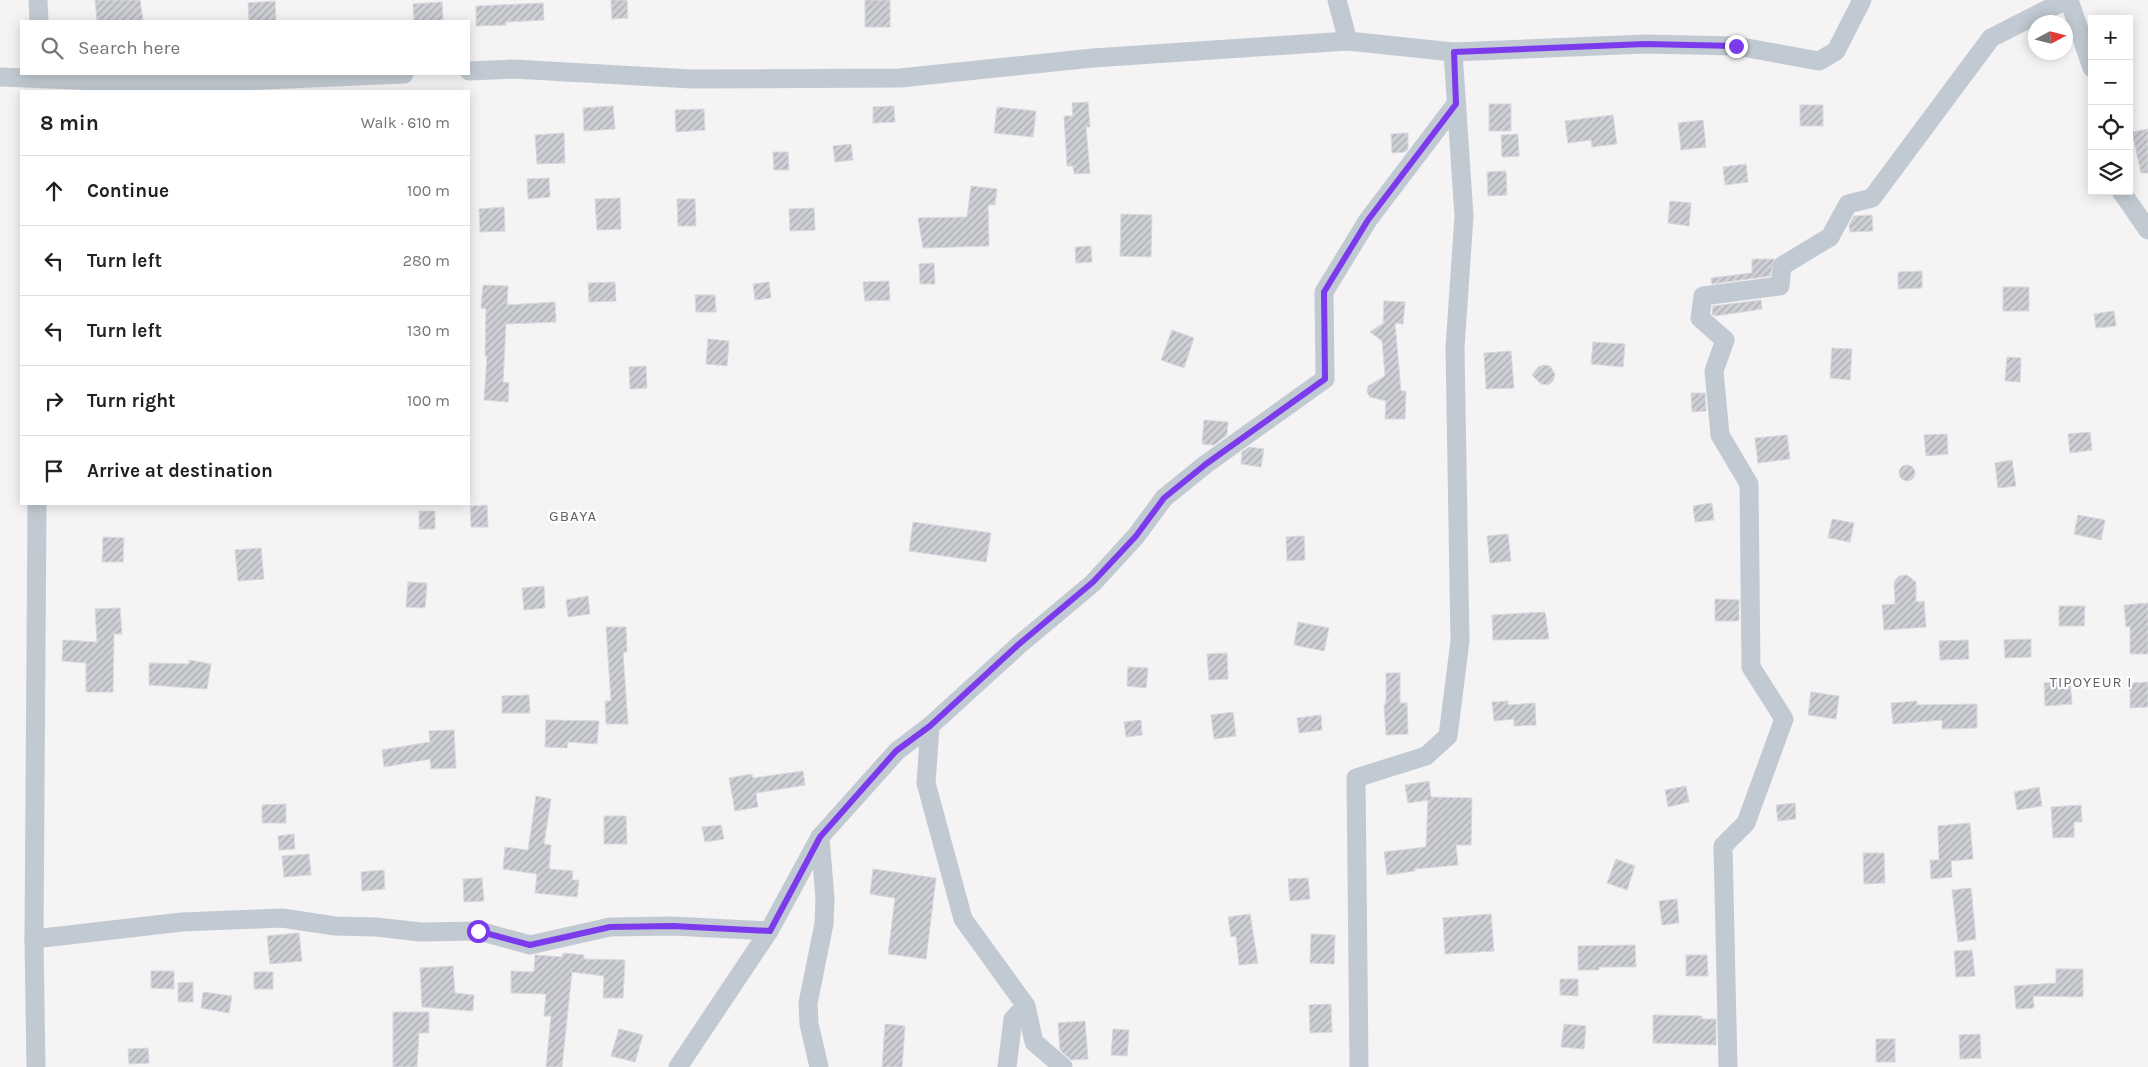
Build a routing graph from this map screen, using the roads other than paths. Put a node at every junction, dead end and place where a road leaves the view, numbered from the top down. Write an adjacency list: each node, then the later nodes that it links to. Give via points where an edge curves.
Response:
1 (38, 0): 5 (street)
2 (1337, 0): 6 (street)
3 (1862, 0): 7 (street, via 1836,51 1819,61 1736,46 1645,44)
4 (2068, 0): 8 (street); 28 (street, via 1991,38 1872,198 1848,204 1830,237 1782,266 1780,286 1703,296 1700,318 1725,340 1714,371 1720,435 1749,484 1751,667 1784,719 1746,822 1723,846)
5 (38, 20)
6 (1348, 41): 7 (street); 9 (street, via 1092,58 900,78 692,79 513,69)
7 (1454, 52): 13 (street)
8 (2089, 60)
9 (470, 71)
10 (381, 75): 12 (street, via 173,84)
11 (0, 77): 12 (street)
12 (39, 81)
13 (1456, 104): 17 (street, via 1368,220 1324,292 1325,379 1164,498 1136,536 1093,582); 27 (street, via 1464,216 1455,348 1460,641 1448,736 1426,756 1356,778)
14 (2125, 195): 15 (street)
15 (2148, 230)
16 (37, 505): 20 (street)
17 (930, 726): 18 (street, via 896,751); 21 (street, via 926,783 963,919)
18 (820, 837): 19 (street); 24 (street, via 824,924 808,1003 809,1024)
19 (770, 931): 20 (street, via 673,926 610,927 530,945 478,931 421,932 335,926 282,918 182,922); 23 (street)
20 (34, 939): 22 (street)
21 (1026, 1006): 25 (street, via 1014,1019); 26 (street, via 1034,1042)
22 (36, 1067)
23 (678, 1067)
24 (819, 1067)
25 (1007, 1067)
26 (1063, 1067)
27 (1359, 1067)
28 (1728, 1067)

